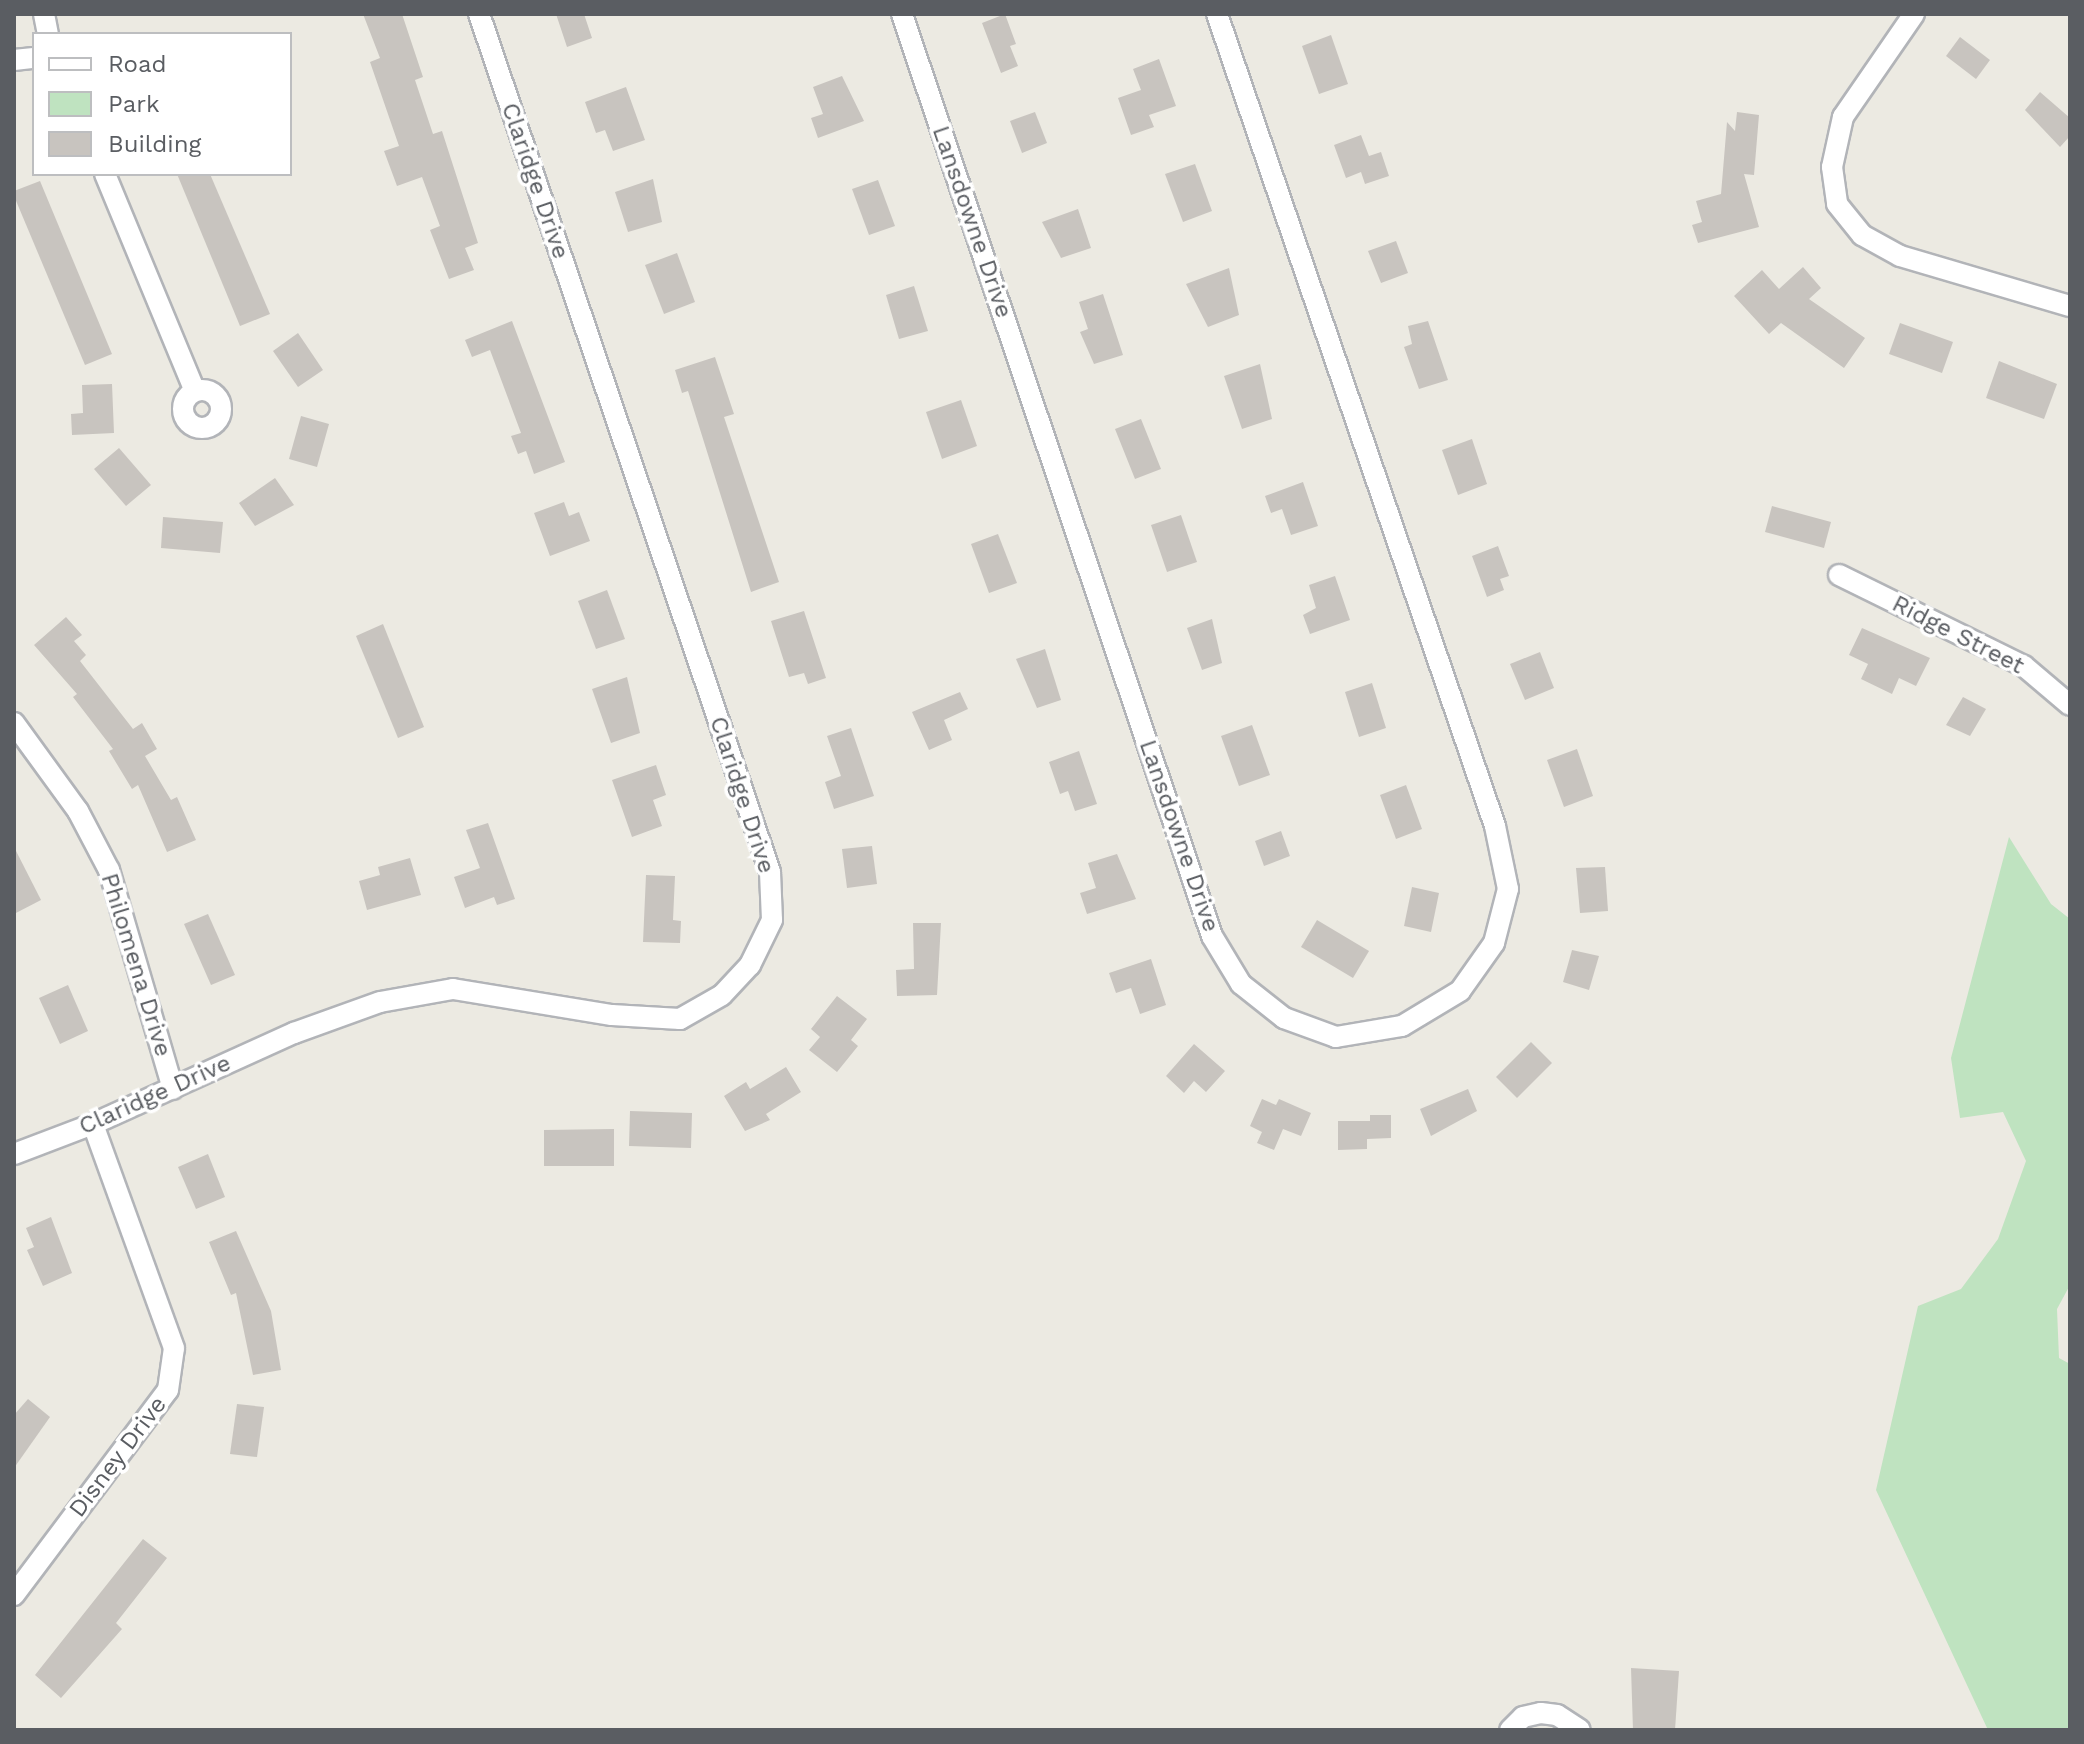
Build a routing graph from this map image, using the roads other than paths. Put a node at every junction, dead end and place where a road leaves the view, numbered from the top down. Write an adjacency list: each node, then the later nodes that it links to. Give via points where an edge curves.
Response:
1 (479, 14): 11 (street, Claridge Drive, via 770,872 772,920 750,965 722,995 680,1019 612,1015 453,989 380,1002 294,1033)
2 (902, 14): 3 (street, Lansdowne Drive, via 1212,936 1241,984 1284,1018 1336,1037 1402,1026 1460,991 1494,943 1508,889 1495,826)
3 (1217, 14)
4 (1914, 14): 6 (street, via 1843,117 1832,167 1837,204 1862,235 1900,256)
5 (106, 176): 7 (street)
6 (2070, 306)
7 (195, 391)
8 (1839, 575): 9 (street, Ridge Street, via 2024,666)
9 (2070, 705)
10 (14, 723): 11 (street, Philomena Drive, via 78,811 109,870)
11 (173, 1089): 12 (street, Claridge Drive)
12 (93, 1124): 13 (street, Claridge Drive); 14 (street, Disney Drive, via 174,1348 168,1390)
13 (14, 1154)
14 (14, 1595)
15 (1510, 1730): 16 (street, via 1523,1717 1541,1713 1557,1715)
16 (1580, 1730)

